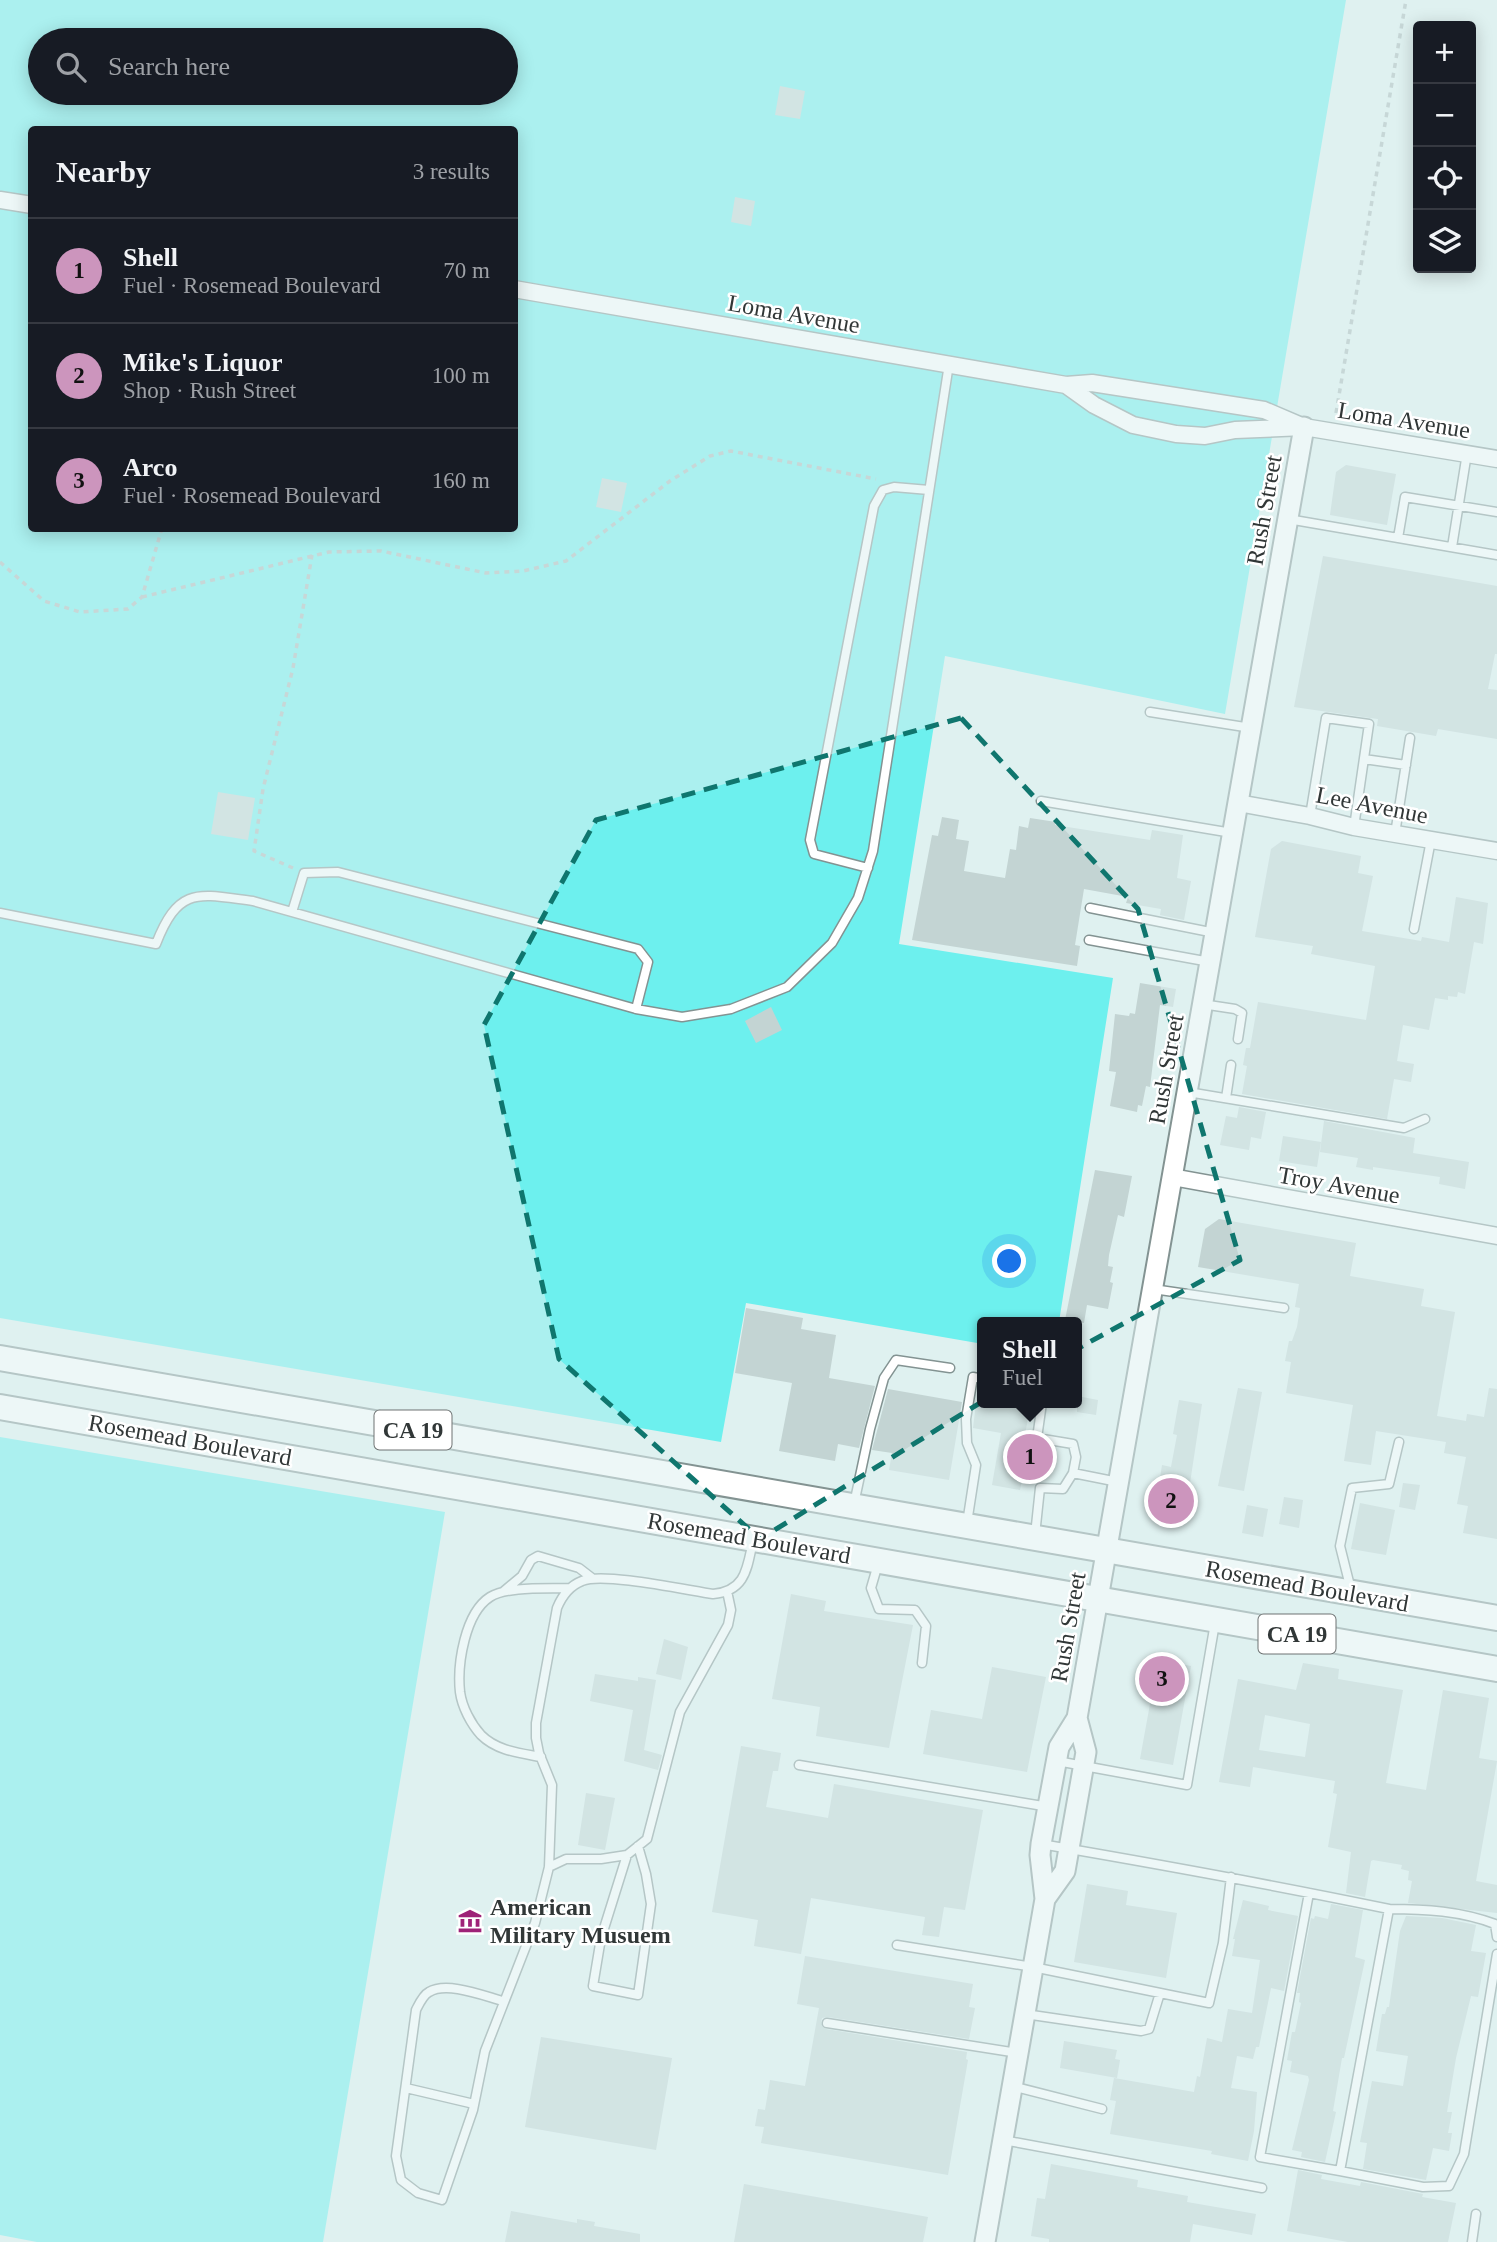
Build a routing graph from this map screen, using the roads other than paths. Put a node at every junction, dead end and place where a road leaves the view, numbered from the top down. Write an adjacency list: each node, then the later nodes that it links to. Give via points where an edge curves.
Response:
1 (0, 200): 2 (street)
2 (28, 204)
3 (518, 290): 4 (street, Loma Avenue)
4 (949, 364): 5 (street, Loma Avenue); 9 (lane)
5 (1066, 385): 6 (street, Loma Avenue, via 1092,383 1264,410); 6 (street, Loma Avenue, via 1133,425 1176,434 1205,436)
6 (1304, 427): 7 (street, Loma Avenue); 12 (street, Rush Street)
7 (1467, 453): 8 (street, Loma Avenue); 10 (lane)
8 (1497, 458)
9 (929, 490): 29 (lane); 29 (lane, via 883,490 874,506 810,840 814,854)
10 (1459, 505): 11 (lane); 13 (lane, via 1405,497); 14 (lane)
11 (1497, 512)
12 (1288, 519): 13 (lane); 17 (street, Rush Street)
13 (1398, 538): 14 (lane)
14 (1452, 547): 15 (lane)
15 (1497, 555)
16 (1150, 712): 17 (lane)
17 (1251, 728): 22 (street, Rush Street)
18 (1410, 738): 20 (lane)
19 (1364, 759): 20 (lane); 23 (lane, via 1369,724 1326,718); 24 (lane)
20 (1406, 765): 26 (lane)
21 (1041, 802): 25 (lane)
22 (1238, 803): 23 (street, Lee Avenue); 25 (street, Rush Street)
23 (1310, 816): 24 (street, Lee Avenue)
24 (1353, 827): 26 (street, Lee Avenue)
25 (1232, 833): 34 (street, Rush Street)
26 (1395, 834): 27 (street, Lee Avenue)
27 (1431, 840): 28 (street, Lee Avenue); 33 (lane)
28 (1497, 851)
29 (867, 868): 38 (lane, via 859,898 832,943 786,987 731,1009 682,1017)
30 (1090, 908): 34 (lane)
31 (292, 912): 32 (lane, via 253,901 201,895 185,900 166,919 156,944); 38 (lane); 38 (lane, via 304,873 338,872 638,949 648,962)
32 (0, 913)
33 (1414, 929)
34 (1215, 933): 36 (street, Rush Street)
35 (1089, 940): 36 (lane)
36 (1210, 962): 37 (street, Rush Street)
37 (1202, 1004): 39 (lane, via 1242,1013); 41 (street, Rush Street)
38 (636, 1009)
39 (1238, 1039)
40 (1231, 1065): 42 (lane)
41 (1187, 1092): 42 (lane); 44 (street, Rush Street)
42 (1226, 1098): 43 (lane, via 1404,1128)
43 (1425, 1119)
44 (1172, 1177): 45 (street, Troy Avenue); 46 (street, Rush Street)
45 (1497, 1237)
46 (1153, 1289): 47 (lane); 55 (street, Rush Street)
47 (1284, 1308)
48 (0, 1358): 56 (main road, Rosemead Boulevard / CA 19)
49 (950, 1368): 56 (lane, via 896,1360 884,1378)
50 (977, 1378): 57 (lane, via 973,1377 966,1419 967,1443 976,1465)
51 (0, 1407): 58 (main road, Rosemead Boulevard / CA 19)
52 (1041, 1408): 54 (lane, via 1037,1438 1073,1444)
53 (1399, 1441): 66 (lane, via 1389,1484 1352,1488 1340,1546)
54 (1073, 1473): 55 (lane); 59 (lane, via 1063,1489 1040,1488)
55 (1119, 1482): 60 (street, Rush Street)
56 (854, 1507): 57 (main road, Rosemead Boulevard / CA 19)
57 (966, 1527): 59 (main road, Rosemead Boulevard / CA 19)
58 (754, 1538): 61 (main road, Rosemead Boulevard / CA 19); 64 (lane, via 741,1581)
59 (1034, 1538): 60 (main road, Rosemead Boulevard / CA 19)
60 (1107, 1551): 66 (main road, Rosemead Boulevard / CA 19); 67 (street, Rush Street)
61 (878, 1561): 67 (main road, Rosemead Boulevard / CA 19); 70 (lane, via 871,1588 879,1609 915,1610 926,1626)
62 (592, 1578): 63 (lane); 64 (lane, via 713,1594); 65 (lane, via 579,1568 538,1556)
63 (570, 1588): 65 (lane); 73 (lane, via 557,1608 536,1723)
64 (727, 1591): 79 (lane, via 728,1625 680,1712 647,1839)
65 (504, 1592): 73 (lane, via 490,1597 473,1615 461,1659 460,1692 467,1715 481,1734 509,1751)
66 (1352, 1593): 68 (main road, Rosemead Boulevard / CA 19)
67 (1098, 1600): 69 (main road, Rosemead Boulevard / CA 19); 72 (street, Rush Street)
68 (1497, 1618)
69 (1215, 1620): 71 (main road, Rosemead Boulevard / CA 19); 76 (lane, via 1187,1785)
70 (922, 1663)
71 (1497, 1669)
72 (1077, 1718): 74 (street, Rush Street, via 1059,1747); 76 (street, Rush Street, via 1086,1752)
73 (541, 1757): 82 (lane, via 552,1784)
74 (1057, 1761): 76 (lane); 77 (street, Rush Street)
75 (799, 1765): 77 (lane)
76 (1083, 1766): 80 (street, Rush Street)
77 (1049, 1807): 78 (street, Rush Street)
78 (1041, 1844): 80 (lane); 85 (street, Rush Street)
79 (638, 1846): 81 (lane); 81 (lane, via 651,1904 638,1996 593,1986 601,1938)
80 (1068, 1849): 83 (lane); 85 (street, Rush Street, via 1065,1871)
81 (627, 1855): 82 (lane, via 566,1859)
82 (549, 1867): 92 (lane, via 535,1923)
83 (1231, 1877): 84 (lane); 91 (lane, via 1223,1944 1209,2003)
84 (1309, 1893): 86 (lane); 101 (lane, via 1260,2157)
85 (1045, 1899): 90 (street, Rush Street)
86 (1389, 1909): 87 (lane, via 1475,1917 1495,1924); 101 (lane)
87 (1497, 1937)
88 (897, 1945): 90 (lane)
89 (1497, 1954): 101 (lane, via 1464,2154 1449,2186 1423,2187)
90 (1033, 1967): 91 (lane); 93 (street, Rush Street)
91 (1160, 1993): 93 (lane, via 1149,2029 1140,2031)
92 (503, 2001): 97 (lane, via 441,1987 427,1993 416,2010); 98 (lane, via 485,2050)
93 (1025, 2014): 95 (street, Rush Street)
94 (827, 2023): 95 (lane)
95 (1018, 2053): 96 (street, Rush Street)
96 (1012, 2086): 99 (lane); 100 (street, Rush Street)
97 (406, 2088): 98 (lane); 98 (lane, via 396,2156 401,2180 418,2193 442,2200)
98 (474, 2104)
99 (1102, 2109)
100 (1003, 2140): 102 (lane); 104 (street, Rush Street)
101 (1340, 2171)
102 (1262, 2188)
103 (1476, 2214): 105 (lane)
104 (985, 2242)
105 (1472, 2242)

